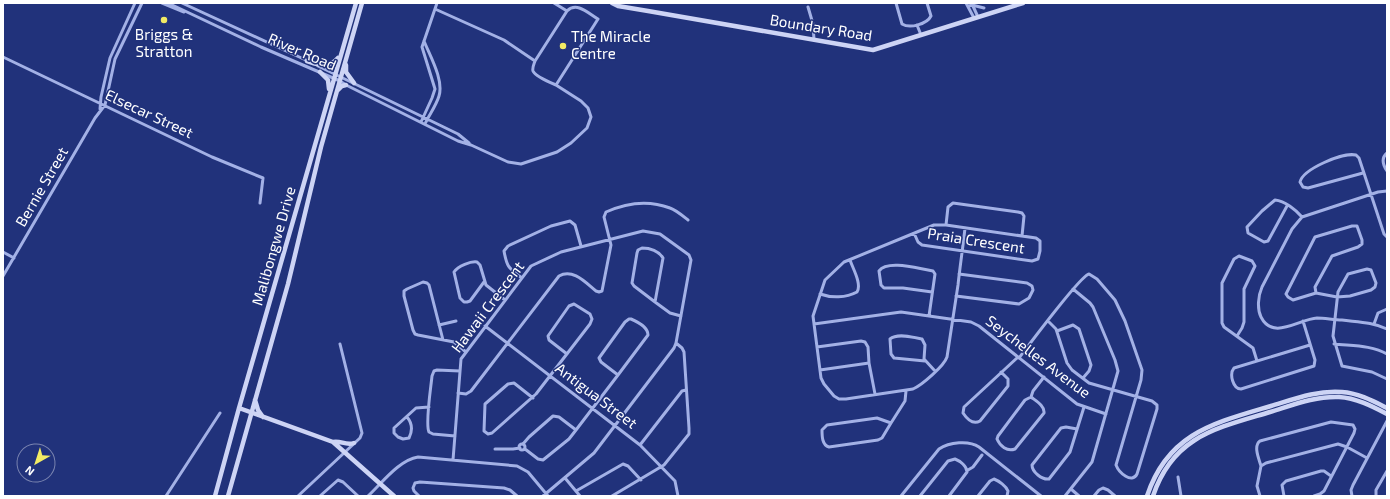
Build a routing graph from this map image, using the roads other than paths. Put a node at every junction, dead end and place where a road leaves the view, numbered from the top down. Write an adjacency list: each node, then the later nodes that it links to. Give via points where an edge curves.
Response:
1 (135, 3): 38 (street, via 110,58)
2 (142, 3): 39 (street, via 116,58)
3 (162, 3): 19 (street)
4 (168, 3): 19 (street, River Road)
5 (182, 3): 28 (street, River Road)
6 (356, 3): 25 (street, Malibongwe Drive)
7 (362, 3): 26 (street, Malibongwe Drive)
8 (437, 3): 17 (street)
9 (554, 3): 18 (street)
10 (612, 3): 23 (street, Boundary Road)
11 (896, 3): 21 (street, via 903,24)
12 (927, 3): 21 (street, via 930,17)
13 (1023, 3): 20 (street, Boundary Road)
14 (970, 4): 16 (street); 20 (street)
15 (808, 7): 23 (street)
16 (984, 8)
17 (435, 9): 24 (street); 29 (street, via 504,40)
18 (567, 11): 29 (street); 35 (street, via 577,6 598,19)
19 (189, 13): 30 (street, River Road)
20 (976, 18): 22 (street, Boundary Road)
21 (917, 25): 22 (street)
22 (921, 35): 23 (street, Boundary Road, via 873,50)
23 (814, 40)
24 (424, 41): 41 (street, via 423,53 434,82 434,89); 42 (street, via 440,85 439,95)
25 (341, 54): 28 (street, via 333,64 327,66); 31 (street, Malibongwe Drive)
26 (346, 55): 32 (street, Malibongwe Drive); 33 (street, via 346,72)
27 (3, 57): 38 (street, Elsecar Street)
28 (307, 61): 31 (street, River Road)
29 (535, 61): 35 (street, via 535,74)
30 (320, 72): 31 (street, River Road); 37 (street, via 328,81)
31 (334, 76): 32 (street, River Road); 37 (street, Malibongwe Drive)
32 (340, 79): 33 (street, River Road); 34 (street, River Road); 36 (street, Malibongwe Drive)
33 (354, 82): 41 (street, River Road)
34 (346, 85): 36 (street); 43 (street, River Road)
35 (556, 86): 45 (street, via 581,101 588,108 591,117 587,128 571,143 557,152 521,164 508,162)
36 (337, 91): 124 (street, Malibongwe Drive, via 288,284)
37 (330, 93): 127 (street, Malibongwe Drive)
38 (100, 102): 39 (street, Elsecar Street); 40 (street)
39 (105, 105): 40 (street, Bernie Street); 51 (street, Elsecar Street, via 263,178)
40 (100, 109): 64 (street, Bernie Street)
41 (422, 117): 42 (street, River Road); 43 (street)
42 (427, 119): 44 (street); 45 (street, River Road, via 458,134)
43 (420, 122): 44 (street, River Road)
44 (425, 124): 45 (street, River Road)
45 (471, 145)
46 (1387, 153): 47 (street, via 1383,160)
47 (1387, 171)
48 (1363, 173): 48 (street, via 1358,157 1350,154 1318,166 1301,177 1300,182 1303,187 1308,188); 50 (street)
49 (1387, 191): 50 (street)
50 (1371, 195): 53 (street); 59 (street)
51 (260, 203)
52 (1287, 206): 52 (street, via 1274,201 1246,230 1264,242 1268,241); 53 (street, via 1296,210)
53 (1302, 217): 85 (street, via 1292,229 1264,283 1259,307 1263,320 1274,328 1281,329)
54 (688, 220): 60 (street, via 670,208 644,202 636,203 605,212)
55 (946, 225): 56 (street); 57 (street, via 936,225); 58 (street, via 948,207 953,203 1018,212 1024,216)
56 (965, 228): 58 (street); 62 (street)
57 (914, 233): 62 (street, Praia Crescent, via 921,245); 65 (street)
58 (1022, 236): 62 (street, Praia Crescent, via 1039,239 1039,258 1034,261)
59 (1387, 237)
60 (609, 239): 61 (street, Hawaii Crescent); 79 (street, Hawaii Crescent, via 641,231 652,232 689,255 691,262); 94 (street, via 610,246 601,291 596,291 573,274 560,275)
61 (581, 246): 68 (street, Hawaii Crescent, via 559,252 535,264); 68 (street, via 576,224 570,220 508,246 504,251 508,266)
62 (962, 250): 66 (street)
63 (3, 252): 64 (street)
64 (14, 258): 67 (street, Bernie Street)
65 (850, 260): 73 (street, via 842,263 828,276); 73 (street, via 859,288 857,292 830,297)
66 (959, 274): 74 (street); 74 (street, via 1026,283 1032,286 1033,290 1025,301 1019,304)
67 (3, 276)
68 (522, 278): 76 (street, Hawaii Crescent)
69 (484, 282): 69 (street, via 480,265 476,262 457,268 454,272 460,298 465,303 470,301); 76 (street)
70 (1073, 289): 84 (street); 118 (street, via 1093,307 1102,329 1117,369); 121 (street, via 1085,275 1089,274 1097,279 1115,300 1125,320 1142,370)
71 (932, 292): 71 (street, via 884,288 881,285 880,271 884,267 897,265 931,270 935,274); 80 (street)
72 (1316, 293): 72 (street, via 1294,300 1286,293 1314,240 1319,236 1356,226 1362,244 1332,256 1315,287); 75 (street)
73 (820, 294): 86 (street, via 813,315)
74 (956, 296): 81 (street)
75 (1338, 297): 75 (street, via 1340,287 1348,274 1372,270 1376,285 1373,289); 82 (street)
76 (506, 300): 89 (street, Hawaii Crescent)
77 (655, 302): 77 (street, via 663,258 653,250 642,248 636,253 632,283); 79 (street, via 670,313)
78 (1387, 309): 87 (street, via 1378,313)
79 (681, 316): 95 (street, Hawaii Crescent)
80 (929, 316): 81 (street, Seychelles Avenue); 86 (street, Seychelles Avenue, via 897,312)
81 (952, 319): 103 (street, Seychelles Avenue, via 975,323); 109 (street, via 947,358)
82 (1335, 320): 85 (street, via 1317,318); 87 (street); 97 (street)
83 (456, 321): 88 (street)
84 (1048, 321): 91 (street); 103 (street)
85 (1303, 321): 98 (street)
86 (814, 324): 99 (street)
87 (1374, 324): 90 (street)
88 (439, 325): 93 (street); 93 (street, via 428,283 423,282 405,290 404,296 415,334)
89 (485, 326): 94 (street, Antigua Street); 100 (street, Hawaii Crescent)
90 (1387, 329)
91 (1057, 331): 114 (street, via 1068,365); 114 (street, via 1073,325 1079,329 1091,365)
92 (1236, 336): 92 (street, via 1222,324 1221,287 1234,260 1239,256 1252,261 1255,266 1244,289 1244,324); 105 (street, via 1253,349)
93 (443, 340): 100 (street, via 455,343)
94 (508, 343): 112 (street, Antigua Street); 119 (street, via 471,391 466,394)
95 (676, 343): 116 (street, via 683,350); 138 (street, Hawaii Crescent)
96 (340, 344): 143 (street, via 362,428 361,436)
97 (1334, 344): 102 (street, via 1371,348); 115 (street, via 1342,366 1372,372)
98 (1310, 345): 105 (street); 105 (street, via 1316,362 1313,367 1241,389 1237,388 1234,385 1233,370)
99 (817, 347): 106 (street, via 864,341 868,345); 107 (street)
100 (466, 352): 108 (street, Hawaii Crescent, via 461,360)
101 (567, 354): 101 (street, via 592,319 590,314 574,304 569,306 548,337); 112 (street)
102 (1387, 354)
103 (1018, 357): 110 (street); 113 (street, Seychelles Avenue)
104 (925, 361): 104 (street, via 925,345 922,339 899,336 890,339 891,354 894,358); 109 (street)
105 (1257, 361)
106 (869, 363): 107 (street); 120 (street)
107 (820, 370): 120 (street, via 824,384 837,398)
108 (460, 371): 119 (street, Hawaii Crescent); 125 (street, via 434,371)
109 (935, 371): 117 (street, via 916,388)
110 (1002, 372): 110 (street, via 1008,379 1008,386 980,421 972,422 963,413 964,407)
111 (618, 375): 111 (street, via 599,358 631,319 646,329 648,335); 128 (street)
112 (550, 376): 123 (street); 128 (street, Antigua Street)
113 (1044, 377): 122 (street); 126 (street, Seychelles Avenue)
114 (1083, 378): 118 (street, via 1089,383)
115 (1387, 379)
116 (686, 390): 145 (street, via 682,391); 155 (street, via 689,434)
117 (906, 390): 120 (street); 137 (street, via 906,402)
118 (1113, 390): 121 (street); 132 (street)
119 (458, 393): 141 (street, Hawaii Crescent)
120 (875, 394)
121 (1136, 396): 121 (street, via 1116,465 1118,470 1130,478 1137,474 1157,409 1156,404)
122 (1031, 397): 122 (street, via 1043,407 1044,413 1015,449 1007,450 999,443 998,436 1025,400)
123 (533, 398): 123 (street, via 492,433 484,431 485,404 508,384 514,383)
124 (255, 399): 131 (street, Malibongwe Drive); 135 (street, via 258,410)
125 (429, 407): 134 (street, via 416,408); 141 (street, via 429,432)
126 (1084, 407): 132 (street, Seychelles Avenue); 139 (street)
127 (239, 408): 131 (street); 168 (street, Malibongwe Drive)
128 (593, 408): 138 (street, Antigua Street); 140 (street)
129 (1387, 408): 190 (street, via 1354,394 1325,392 1299,397 1218,422 1188,438 1172,452 1156,475)
130 (220, 413): 167 (street)
131 (251, 413): 135 (street); 169 (street, Malibongwe Drive)
132 (1106, 414): 164 (street, via 1092,462)
133 (1387, 414): 191 (street, via 1354,400 1324,397 1224,426 1198,437 1176,456 1163,474)
134 (407, 417): 134 (street, via 393,431 403,439 409,438 412,430)
135 (265, 418): 142 (street)
136 (1387, 421): 152 (street)
137 (891, 423): 137 (street, via 877,418 825,426 822,429 824,442 829,447 878,440)
138 (615, 425): 145 (street, Antigua Street); 161 (street, Hawaii Crescent, via 593,454)
139 (1077, 429): 139 (street, via 1065,426 1061,428 1032,465 1033,470 1044,479 1050,477 1070,453)
140 (576, 430): 144 (street, via 554,416); 149 (street, via 543,460)
141 (455, 436): 153 (street, Hawaii Crescent)
142 (333, 442): 143 (street); 150 (street)
143 (354, 443): 150 (street)
144 (523, 444): 148 (street); 149 (street)
145 (640, 444): 155 (street, Antigua Street)
146 (1347, 447): 152 (street); 154 (street, via 1331,445); 154 (street, via 1355,432 1354,426 1331,422 1259,442 1257,448); 159 (street)
147 (495, 448): 148 (street)
148 (520, 448): 149 (street)
149 (525, 449)
150 (345, 452): 163 (street); 170 (street)
151 (982, 455): 156 (street)
152 (1367, 458): 196 (street, via 1352,486)
153 (453, 460): 163 (street, via 418,457 410,459); 166 (street, via 520,466)
154 (1261, 466): 193 (street, via 1257,486)
155 (662, 467): 162 (street); 179 (street, Antigua Street, via 676,483)
156 (968, 470): 181 (street, via 957,460 950,460); 182 (street)
157 (1387, 471): 160 (street)
158 (1178, 476): 192 (street)
159 (1331, 476): 194 (street, via 1321,471 1286,481 1282,485); 195 (street, via 1323,492)
160 (1386, 477): 197 (street, via 1376,490)
161 (565, 478): 165 (street); 166 (street, Hawaii Crescent)
162 (641, 480): 165 (street, via 623,464); 178 (street)
163 (380, 483): 173 (street); 174 (street)
164 (1070, 489): 186 (street); 187 (street)
165 (576, 491): 177 (street)
166 (546, 495)
167 (166, 496)
168 (215, 496)
169 (228, 496)
170 (298, 496)
171 (320, 496): 172 (street, via 338,480)
172 (358, 496)
173 (368, 496)
174 (394, 496)
175 (419, 496): 176 (street, via 413,488 420,482 504,488)
176 (517, 496)
177 (580, 496)
178 (612, 496)
179 (678, 496)
180 (901, 496): 185 (street, via 941,448 967,443 979,447)
181 (920, 496)
182 (949, 496)
183 (978, 496): 184 (street, via 990,481 994,480 1008,489)
184 (1007, 496)
185 (1040, 496)
186 (1065, 496)
187 (1079, 496)
188 (1094, 496): 189 (street, via 1104,488)
189 (1115, 496)
190 (1147, 496)
191 (1153, 496)
192 (1180, 496)
193 (1260, 496)
194 (1284, 496)
195 (1314, 496)
196 (1352, 496)
197 (1376, 496)

